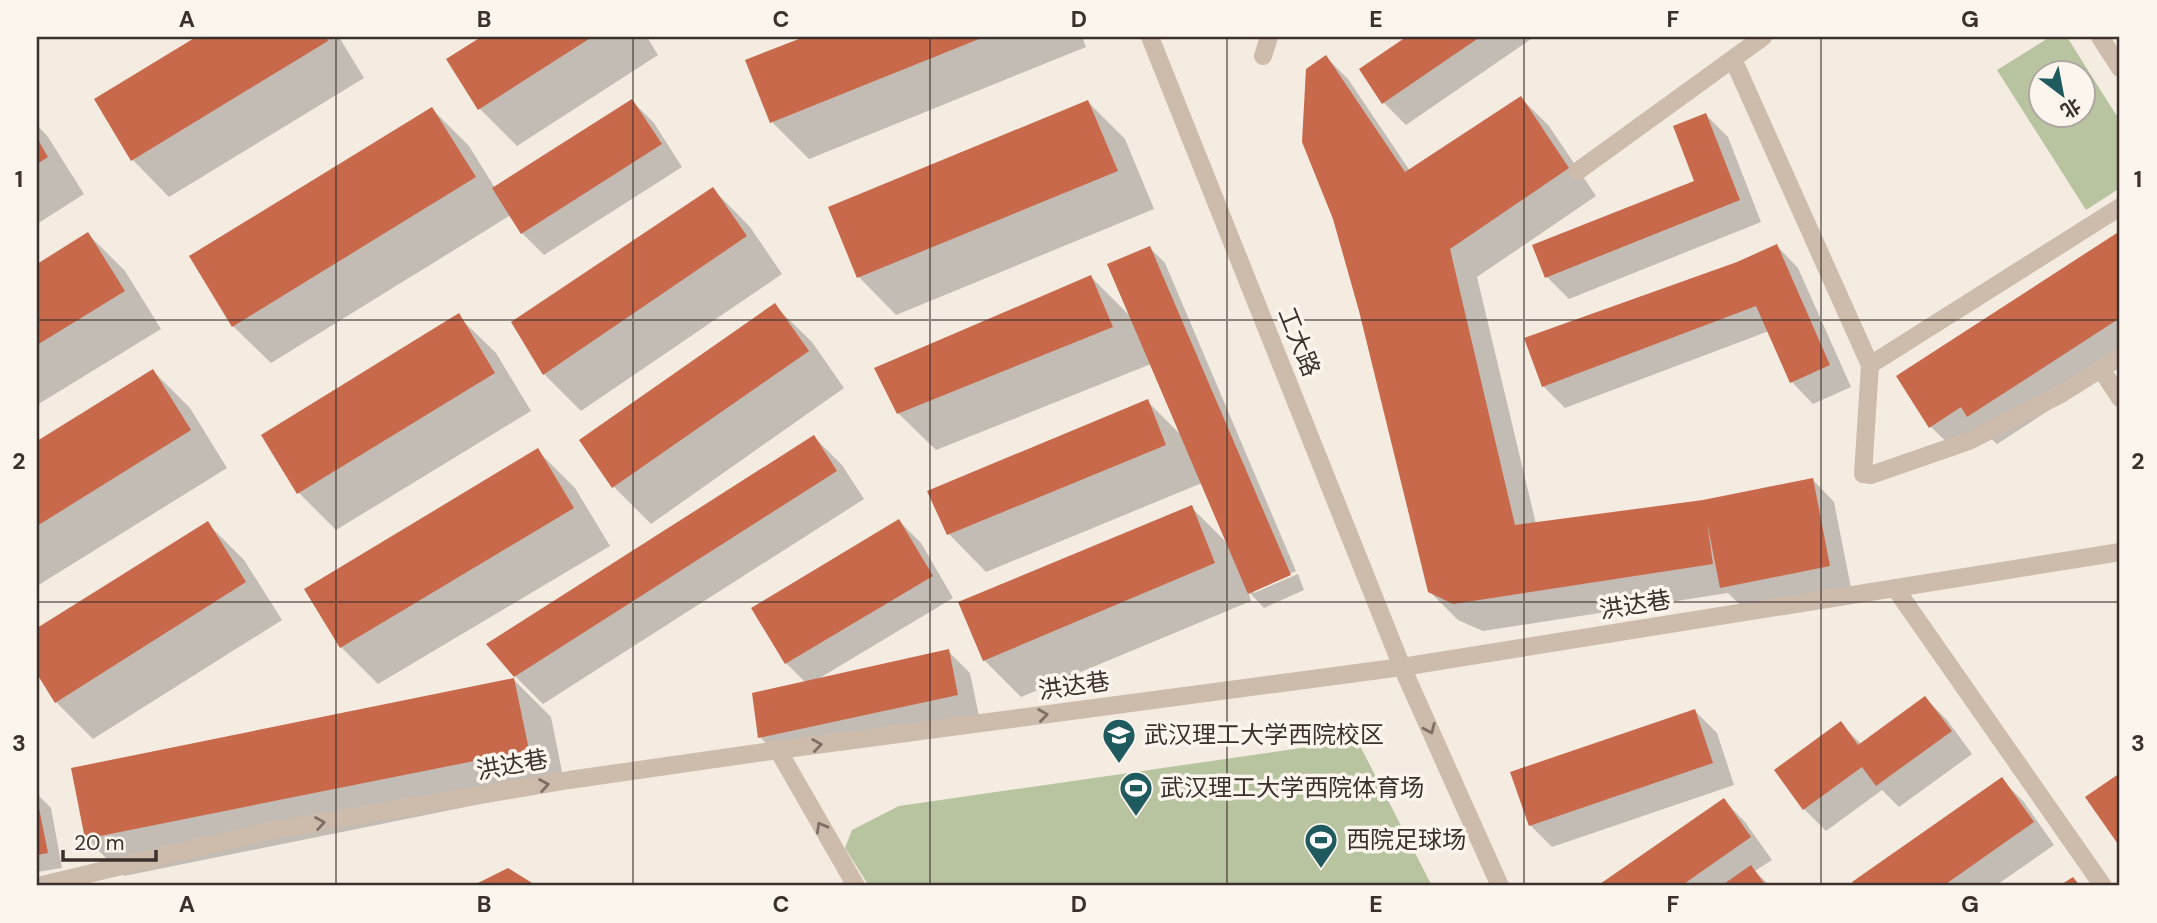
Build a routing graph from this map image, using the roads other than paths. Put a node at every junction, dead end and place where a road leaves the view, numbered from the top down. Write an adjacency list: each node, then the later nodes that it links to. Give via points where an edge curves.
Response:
1 (1150, 37): 16 (street, 工大路)
2 (1269, 37): 5 (street)
3 (1763, 37): 6 (street)
4 (2100, 37): 7 (street)
5 (1263, 56)
6 (1732, 59): 8 (street); 11 (street)
7 (2120, 68)
8 (1578, 171)
9 (2120, 207): 11 (street)
10 (2120, 357): 12 (street)
11 (1870, 365): 12 (street, via 1863,474 1871,475 1969,440)
12 (2101, 369): 13 (street)
13 (2120, 398)
14 (2120, 552): 15 (street, 洪达巷)
15 (1895, 588): 16 (street, 洪达巷); 21 (street)
16 (1402, 667): 17 (street, 洪达巷, one-way to 16); 20 (street, 工大路, one-way to 20)
17 (778, 750): 18 (street, 洪达巷, one-way to 17, via 268,831); 19 (street, one-way to 17)
18 (38, 886)
19 (856, 886)
20 (1500, 886)
21 (2103, 886)

